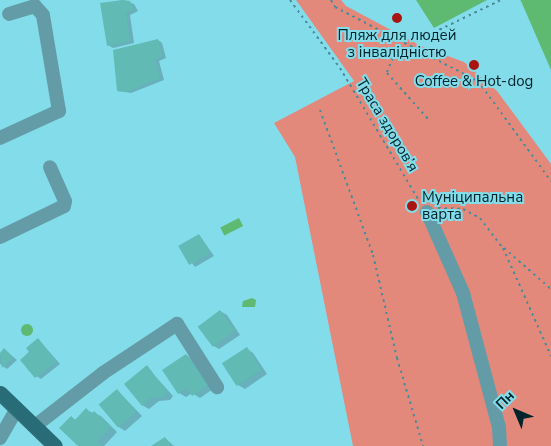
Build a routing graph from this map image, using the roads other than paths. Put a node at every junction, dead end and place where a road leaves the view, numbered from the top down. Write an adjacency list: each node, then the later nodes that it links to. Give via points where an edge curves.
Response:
1 (9, 14): 2 (lane, via 36,6 43,15 59,111)
2 (0, 138)
3 (50, 167): 5 (lane, via 65,201 64,206)
4 (427, 212): 12 (lane, via 463,293 498,427)
5 (0, 237)
6 (217, 387): 9 (lane, via 177,324 103,373)
7 (0, 393): 8 (main road)
8 (17, 409): 9 (main road); 10 (lane)
9 (35, 426): 11 (main road)
10 (0, 438)
11 (55, 446)
12 (500, 446)

